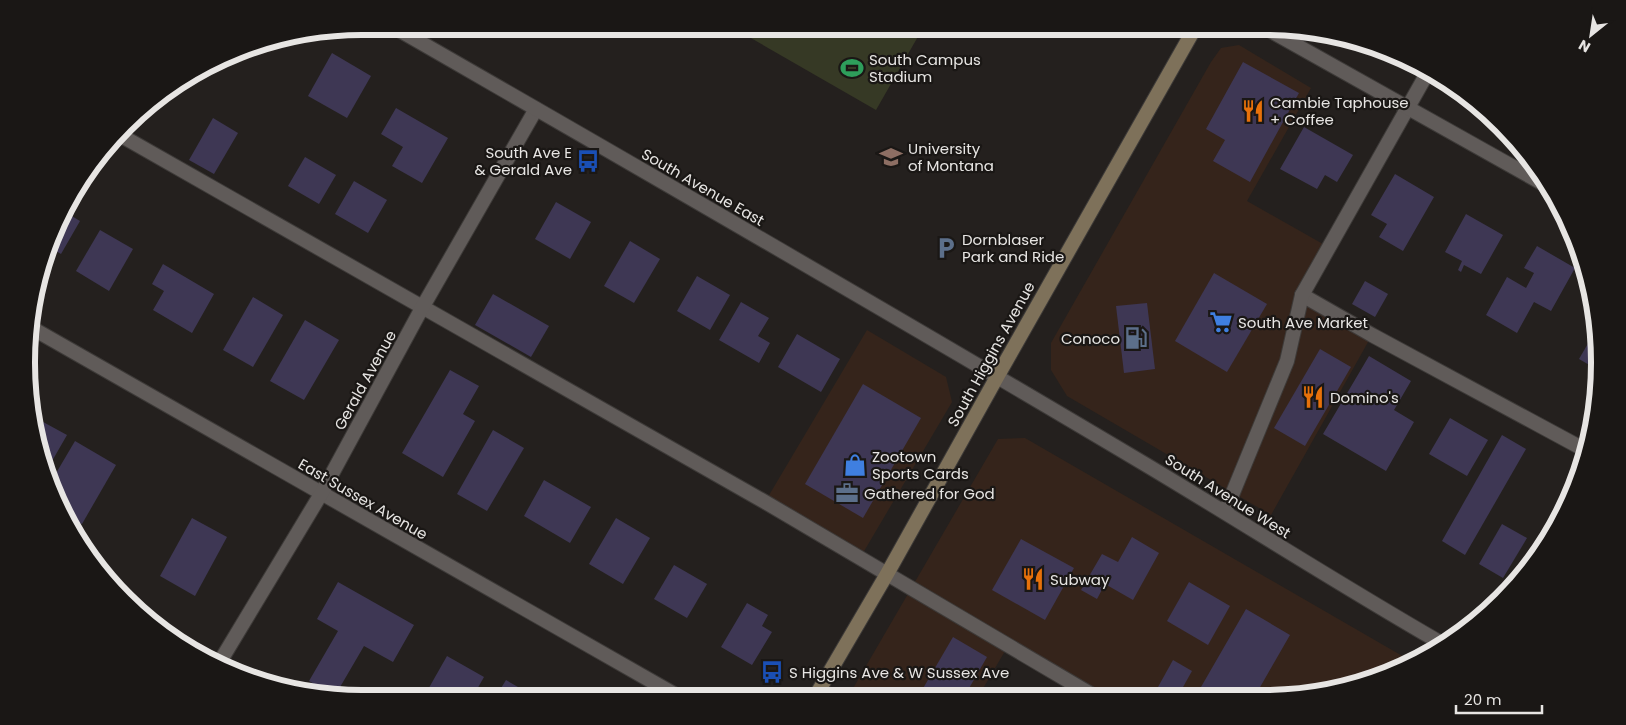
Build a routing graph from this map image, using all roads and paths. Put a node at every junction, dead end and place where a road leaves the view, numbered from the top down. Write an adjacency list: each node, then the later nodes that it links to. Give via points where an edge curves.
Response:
1 (408, 35): 6 (street, South Avenue East)
2 (1191, 35): 12 (main road, South Higgins Avenue)
3 (1279, 36): 5 (street)
4 (1424, 78): 5 (street)
5 (1407, 107): 8 (street); 9 (street)
6 (536, 109): 10 (street, Gerald Avenue); 12 (street, South Avenue East)
7 (125, 138): 10 (street)
8 (1534, 179)
9 (1302, 295): 13 (street); 15 (street, via 1287,361)
10 (422, 308): 14 (street, Gerald Avenue); 16 (street)
11 (37, 330): 14 (street, East Sussex Avenue)
12 (997, 377): 15 (street, South Avenue West); 16 (main road, South Higgins Avenue)
13 (1580, 448)
14 (322, 494): 18 (street, Gerald Avenue); 19 (street, East Sussex Avenue)
15 (1225, 512): 17 (street, South Avenue West, via 1364,600)
16 (887, 574): 20 (main road, South Higgins Avenue); 21 (street)
17 (1436, 640)
18 (222, 658)
19 (667, 690)
20 (819, 690)
21 (1084, 690)

